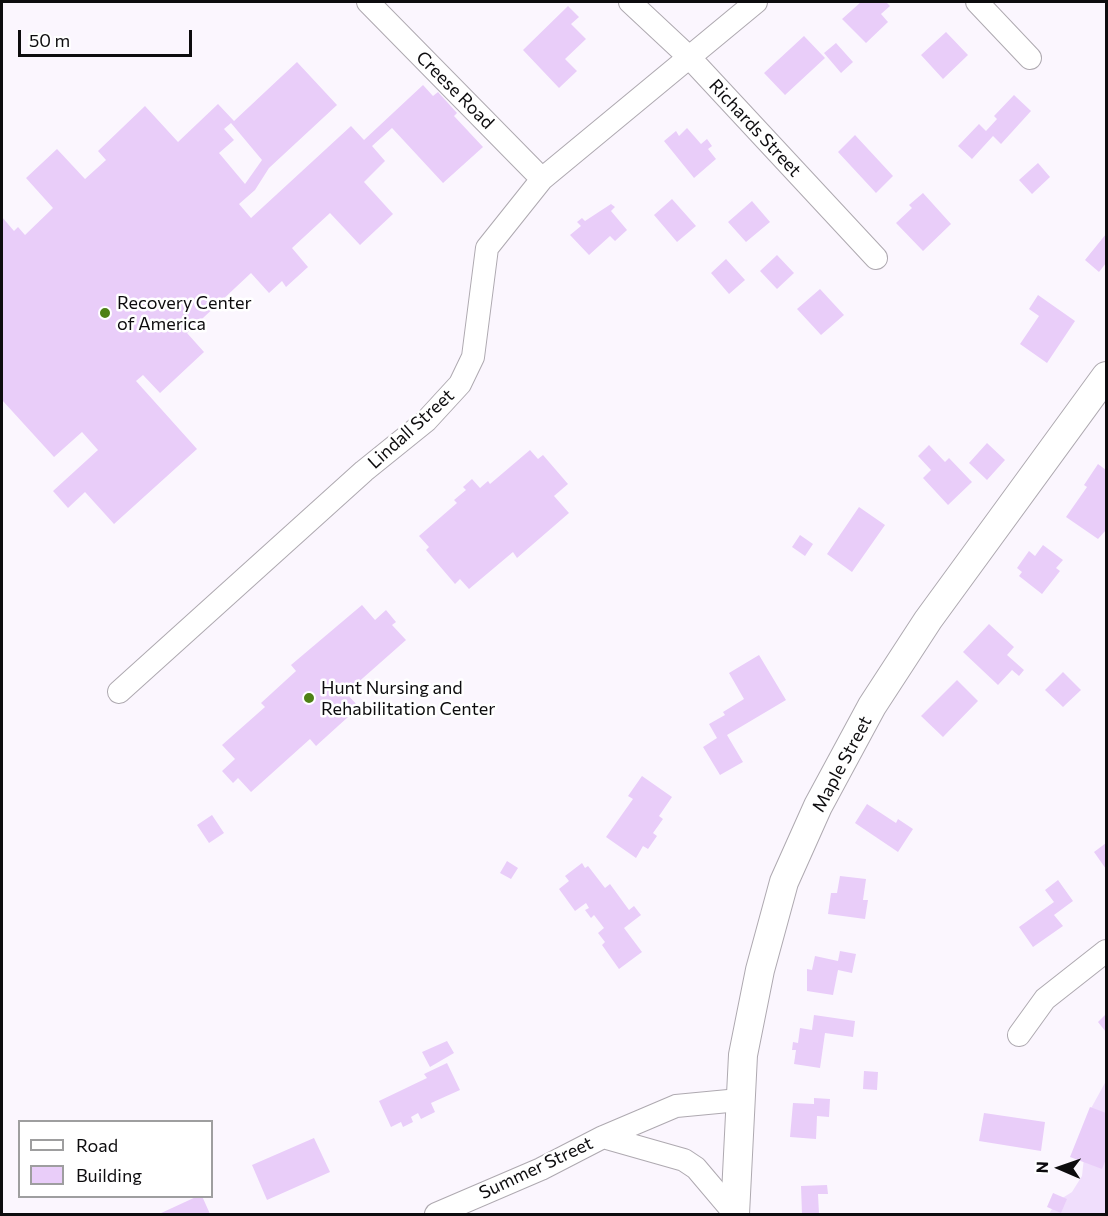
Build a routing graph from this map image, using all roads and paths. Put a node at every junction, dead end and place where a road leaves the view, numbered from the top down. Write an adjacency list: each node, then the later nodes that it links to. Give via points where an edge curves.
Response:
1 (368, 2): 7 (street, Creese Road)
2 (630, 2): 5 (street, Richards Street)
3 (756, 2): 5 (street, Lindall Street)
4 (977, 2): 6 (street)
5 (690, 58): 7 (street, Lindall Street); 8 (street, Richards Street)
6 (1030, 58)
7 (542, 179): 10 (street, Lindall Street, via 487,248 473,357 460,384 426,421 364,471)
8 (876, 258)
9 (1107, 376): 13 (main road, Maple Street, via 928,620 873,706 818,806 784,882 760,970 743,1054)
10 (119, 692)
11 (1107, 951): 12 (street, via 1045,999)
12 (1019, 1035)
13 (739, 1100): 14 (street, Summer Street, via 676,1106); 16 (main road, Maple Street)
14 (603, 1137): 15 (street, Summer Street); 16 (street, Summer Street, via 684,1160 696,1168)
15 (436, 1215)
16 (735, 1215)

